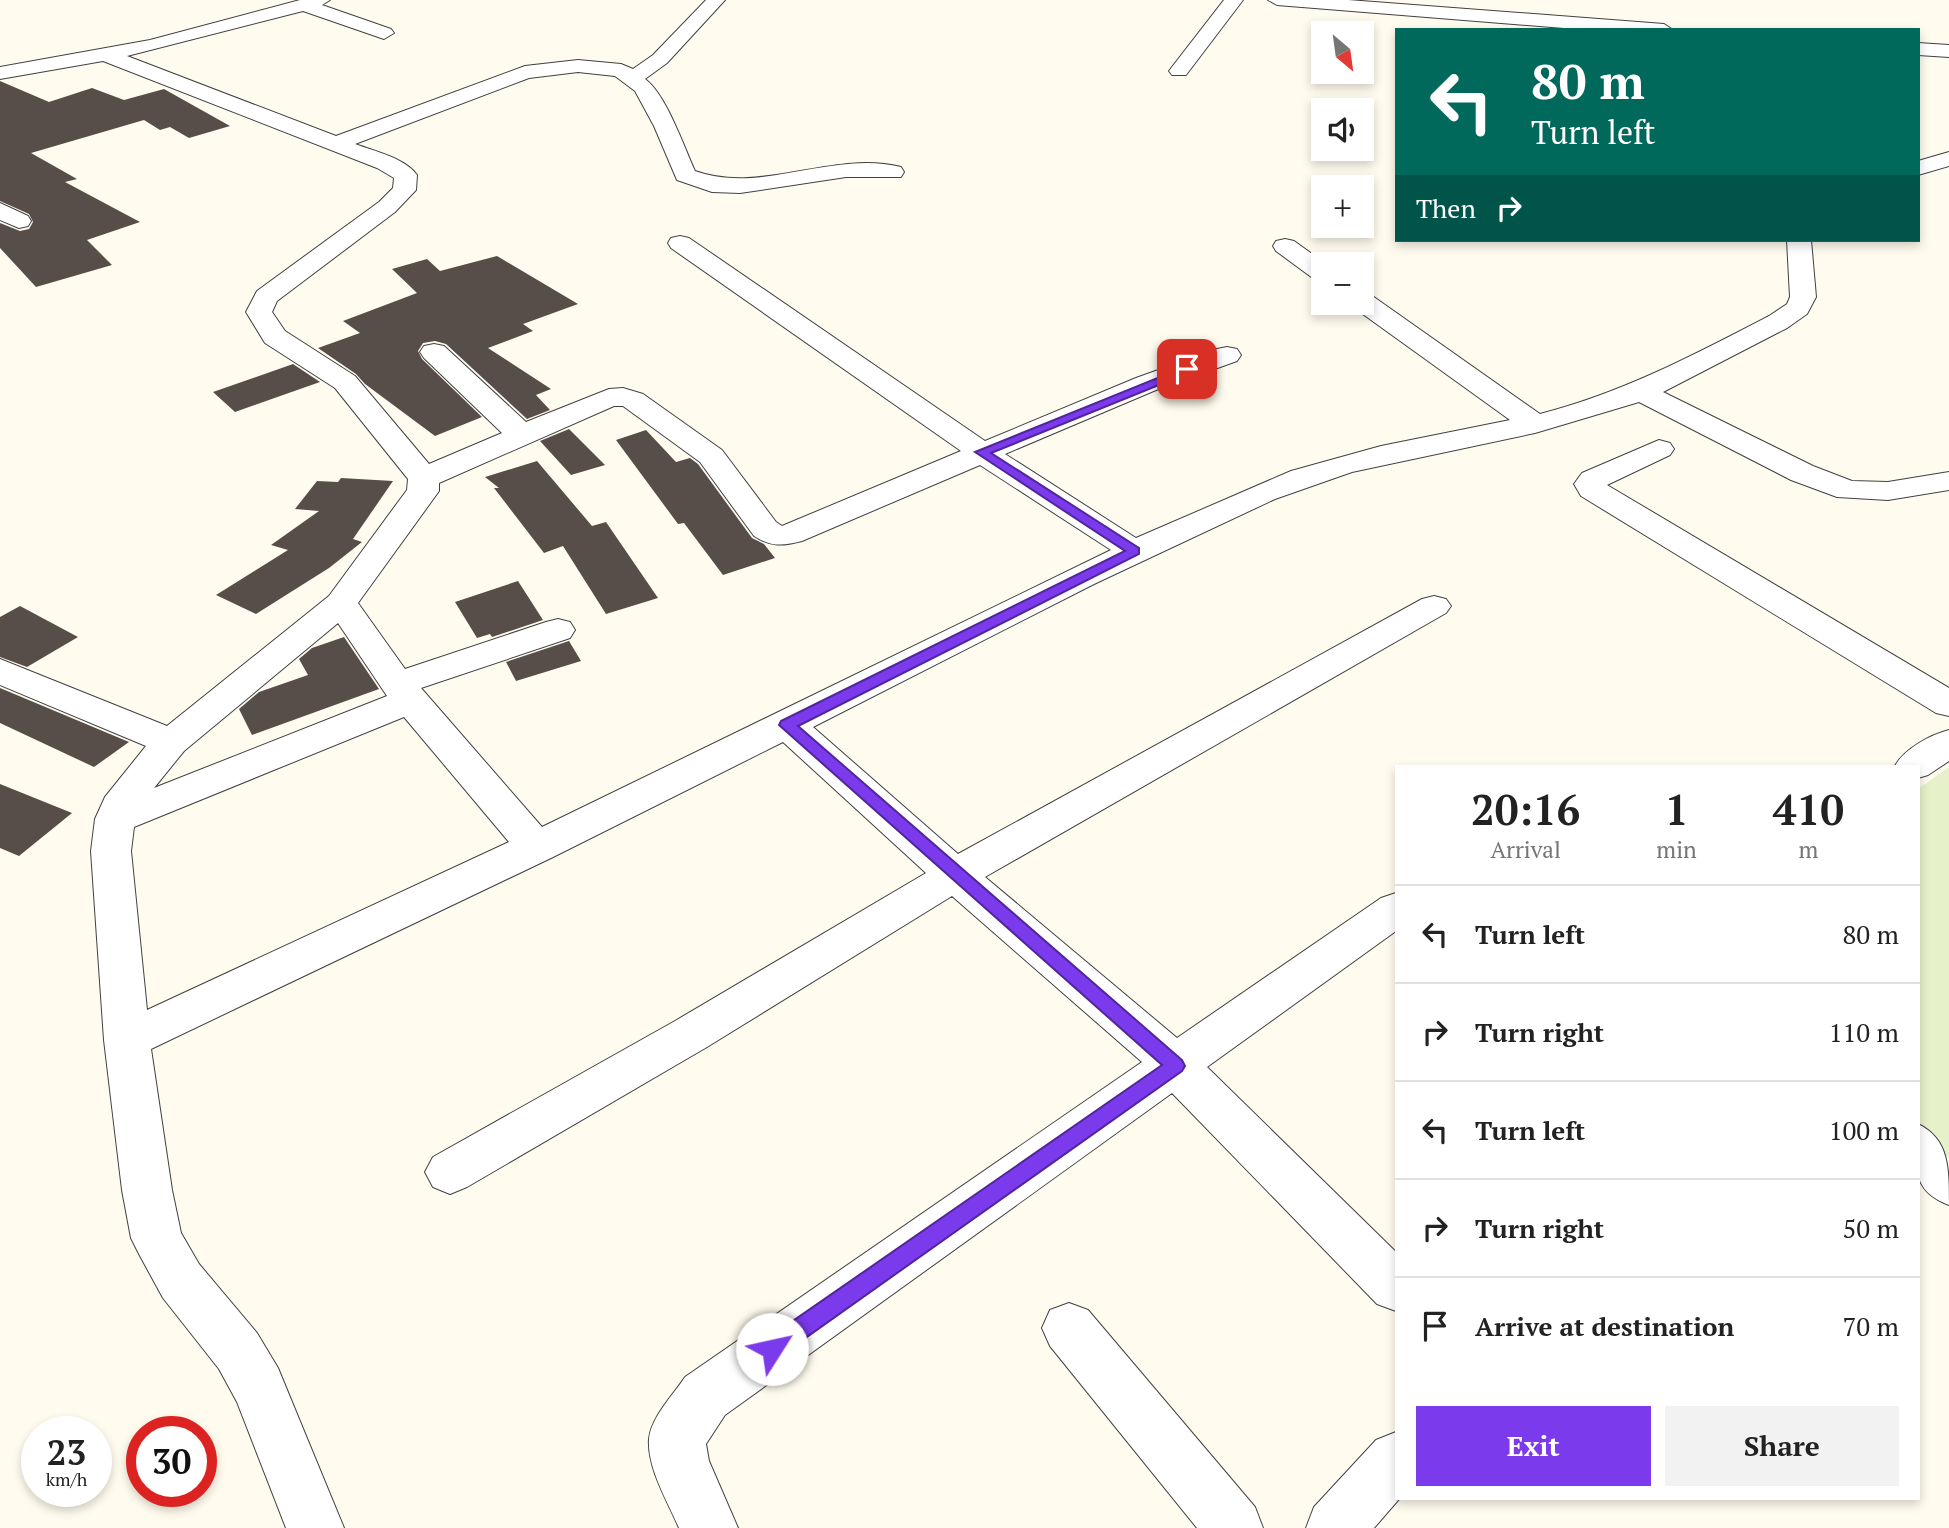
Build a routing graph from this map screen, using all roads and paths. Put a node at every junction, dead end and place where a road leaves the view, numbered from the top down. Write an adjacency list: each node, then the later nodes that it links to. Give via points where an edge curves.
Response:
1 (716, 0): 14 (street, via 660,59)
2 (1234, 0): 12 (street)
3 (1277, 0): 6 (street)
4 (1494, 0): 6 (street)
5 (313, 2): 8 (street); 11 (street)
6 (1510, 18): 7 (street)
7 (1638, 28)
8 (384, 33)
9 (1920, 49): 10 (street)
10 (1949, 51)
11 (106, 55): 13 (street); 15 (street)
12 (1179, 71)
13 (0, 73)
14 (632, 79): 15 (street, via 621,70 578,66 525,72); 18 (street, via 643,87 665,126 685,175 740,186 846,170)
15 (335, 144): 31 (street, via 406,175 404,190 359,230 266,297 259,313 275,337 345,382)
16 (1949, 159): 17 (street)
17 (1920, 168)
18 (893, 172)
19 (1799, 242): 26 (street, via 1804,286 1797,308)
20 (680, 243): 30 (street)
21 (1285, 246): 22 (street)
22 (1311, 265)
23 (1374, 310): 27 (street)
24 (434, 352): 28 (street)
25 (1227, 355): 30 (street)
26 (1641, 392): 27 (street); 32 (street, via 1802,473 1848,490 1888,491)
27 (1535, 424): 33 (street, via 1324,471 1269,490)
28 (521, 434): 30 (street, via 611,397 633,400 712,456 765,529 776,536 806,530); 31 (street)
29 (1659, 449): 39 (street, via 1593,480 1592,489)
30 (981, 452): 33 (street)
31 (424, 478): 34 (street, via 423,491)
32 (1949, 481)
33 (1135, 551): 40 (street)
34 (341, 603): 38 (street); 41 (street)
35 (1434, 606): 46 (street)
36 (558, 630): 38 (street)
37 (0, 671): 41 (street)
38 (404, 692): 44 (street); 45 (street)
39 (1949, 704)
40 (787, 725): 45 (street); 46 (street)
41 (171, 743): 44 (street, via 125,797)
42 (1949, 743): 43 (street)
43 (1916, 765)
44 (115, 819): 48 (street, via 111,851)
45 (537, 848): 48 (street)
46 (955, 875): 49 (street); 51 (street)
47 (1395, 910): 49 (street)
48 (127, 1040): 56 (street, via 158,1238 181,1281 238,1352 259,1387)
49 (1175, 1066): 53 (street); 57 (street, via 705,1396 677,1438 681,1464)
50 (1920, 1147): 52 (street)
51 (450, 1172)
52 (1949, 1183)
53 (1395, 1286)
54 (1069, 1328): 58 (street)
55 (1395, 1461): 59 (street)
56 (315, 1528)
57 (709, 1528)
58 (1234, 1528)
59 (1335, 1528)

